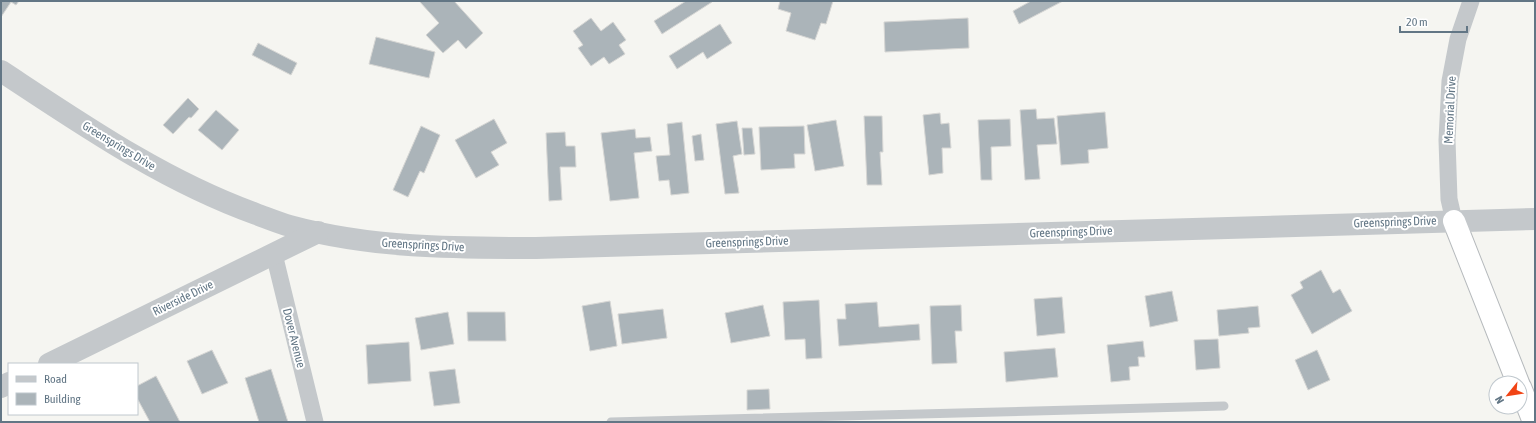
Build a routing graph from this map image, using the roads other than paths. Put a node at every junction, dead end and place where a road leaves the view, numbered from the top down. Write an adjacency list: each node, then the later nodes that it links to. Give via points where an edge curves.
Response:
1 (1471, 1): 4 (street, Memorial Drive, via 1458,39 1450,81 1448,191)
2 (1, 72): 5 (street, Greensprings Drive, via 129,153 187,185 236,207 289,226)
3 (1535, 219): 4 (street, Greensprings Drive)
4 (1454, 221): 5 (street, Greensprings Drive, via 536,248 425,247 366,241); 8 (highway)
5 (318, 232): 6 (street, Riverside Drive)
6 (274, 254): 7 (street, Riverside Drive); 11 (street, Dover Avenue)
7 (51, 363)
8 (1515, 375)
9 (1224, 406): 12 (lane)
10 (1528, 407): 13 (highway)
11 (315, 422)
12 (611, 422)
13 (1534, 422)

